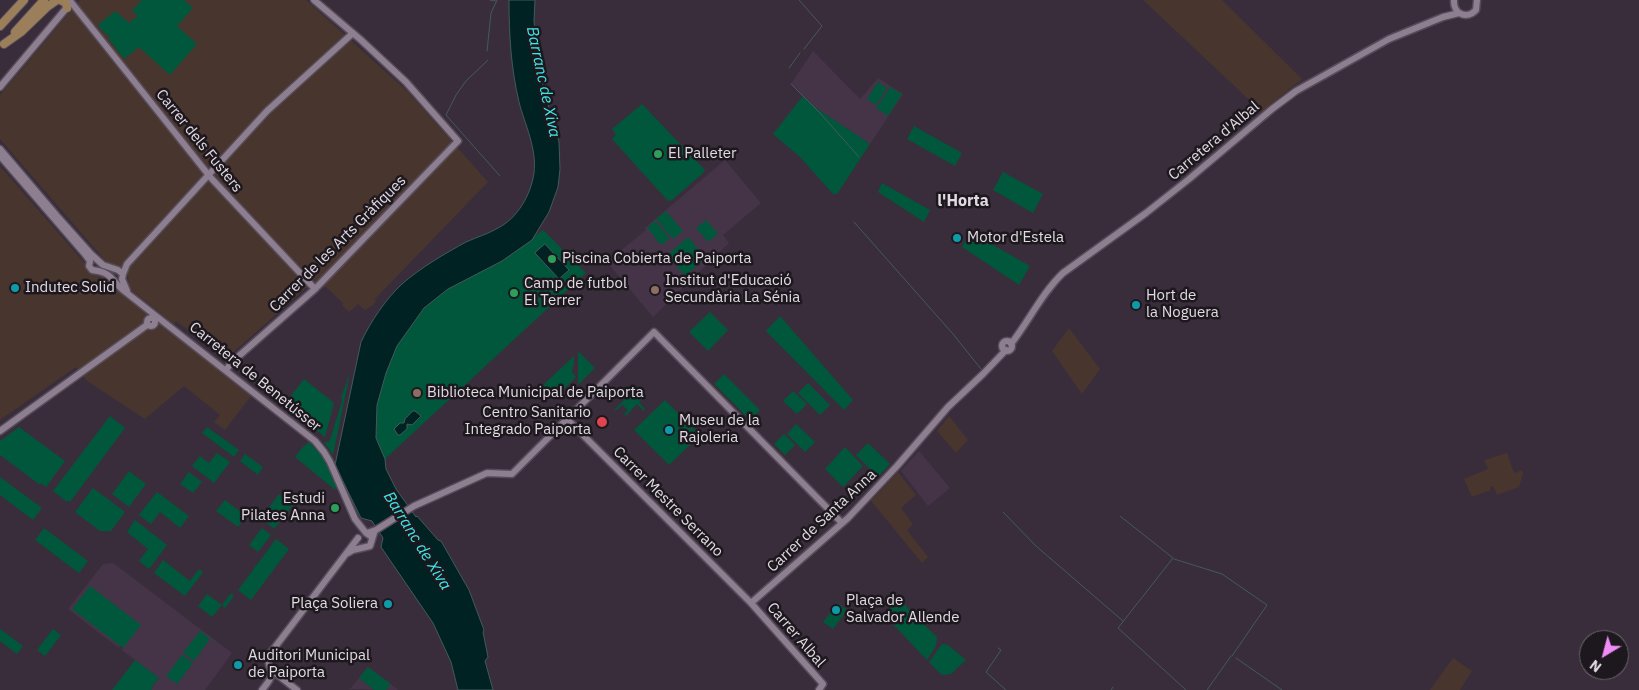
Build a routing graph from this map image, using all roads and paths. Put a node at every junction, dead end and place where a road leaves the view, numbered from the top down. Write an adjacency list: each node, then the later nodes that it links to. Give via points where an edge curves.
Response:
1 (24, 0): 10 (main road)
2 (44, 0): 12 (main road)
3 (59, 0): 6 (main road); 12 (main road)
4 (314, 0): 11 (street)
5 (1478, 1): 8 (street, Carretera d'Albal, via 1473,12)
6 (70, 2): 13 (street); 16 (street, Carrer dels Fusters)
7 (1454, 2): 8 (street); 9 (street, Carretera d'Albal)
8 (1459, 13): 9 (street, Carretera d'Albal)
9 (1442, 17): 26 (street, Carretera d'Albal, via 1390,39 1296,91 1189,179 1063,273 1010,343 1003,343 1004,351)
10 (0, 26)
11 (353, 33): 16 (street, via 267,111); 20 (street, Carrer de les Arts Gràfiques, via 406,82 458,141)
12 (2, 46)
13 (0, 87)
14 (0, 148): 17 (street, Carretera de Benetússer)
15 (0, 156): 17 (street, Carretera de Benetússer)
16 (209, 175): 18 (street); 20 (street, Carrer dels Fusters)
17 (93, 260): 18 (street, Carretera de Benetússer); 19 (street, Carretera de Benetússer, via 89,266 92,270 104,272)
18 (121, 274): 19 (street); 21 (street, Carretera de Benetússer)
19 (114, 281): 21 (street, Carretera de Benetússer)
20 (315, 289): 23 (street, Carrer de les Arts Gràfiques)
21 (129, 293): 22 (street, Carretera de Benetússer)
22 (155, 317): 23 (street, Carretera de Benetússer); 25 (street, via 154,326 148,325)
23 (224, 368): 28 (street, Carretera de Benetússer, via 320,446)
24 (567, 419): 27 (street, via 654,332); 28 (street, via 512,474 487,474 410,509); 31 (street, Carrer Mestre Serrano)
25 (0, 431)
26 (907, 455): 27 (street, Carrer de Santa Anna)
27 (842, 523): 31 (street, Carrer de Santa Anna)
28 (364, 535): 29 (street, Carretera de Benetússer, via 358,543); 29 (street, via 372,542); 30 (street)
29 (363, 548): 30 (street)
30 (345, 556): 32 (street, via 269,655)
31 (751, 603): 33 (street, Carrer Albal)
32 (270, 669): 34 (street, via 270,678); 35 (street)
33 (821, 687)
34 (262, 690)
35 (297, 690)

